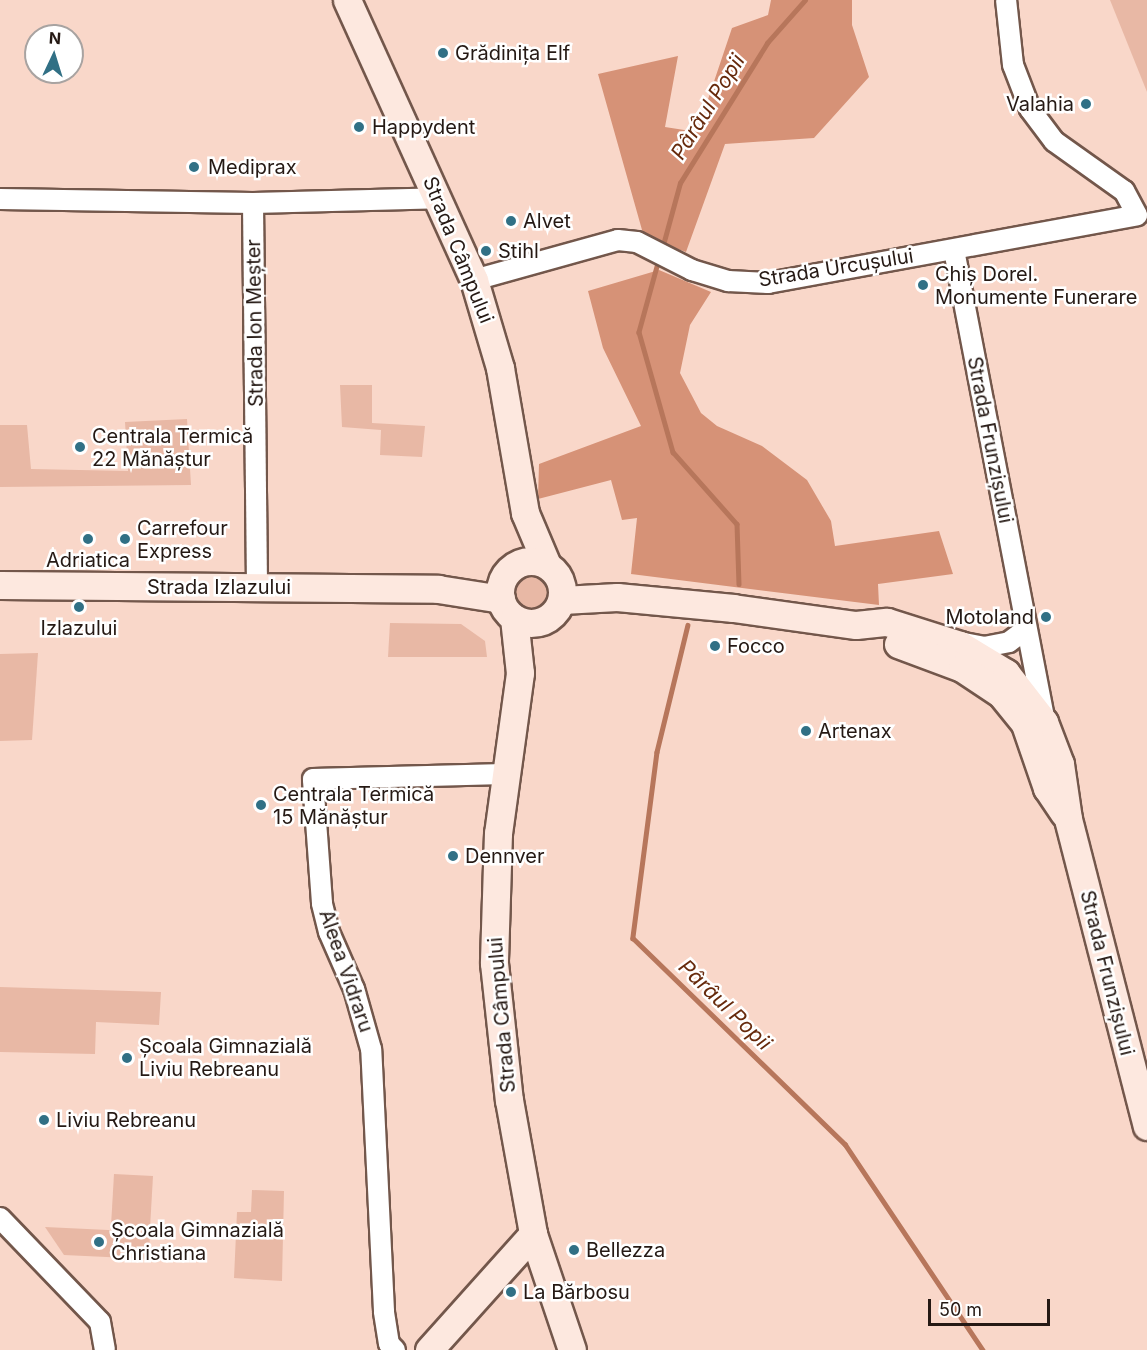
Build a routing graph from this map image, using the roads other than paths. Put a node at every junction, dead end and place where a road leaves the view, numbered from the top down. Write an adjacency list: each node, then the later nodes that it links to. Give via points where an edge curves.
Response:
1 (347, 0): 3 (main road, Strada Câmpului)
2 (1006, 0): 6 (street, Strada Urcușului, via 1013,65 1030,109 1054,141 1124,191 1137,215)
3 (440, 198): 5 (street); 7 (main road, Strada Câmpului)
4 (0, 199): 5 (street)
5 (253, 203): 11 (street, Strada Ion Meșter)
6 (954, 250): 7 (street, Strada Urcușului, via 768,283 728,281 692,270 637,242 618,240); 17 (street, Strada Frunzișului)
7 (474, 280): 8 (main road, Strada Câmpului, via 500,368)
8 (525, 513): 9 (main road, Strada Câmpului); 12 (main road, Strada Câmpului)
9 (556, 581): 12 (main road, Strada Izlazului, via 527,561); 13 (main road, Strada Izlazului); 14 (main road)
10 (0, 585): 11 (main road, Strada Izlazului)
11 (257, 587): 12 (main road, Strada Izlazului)
12 (509, 590): 14 (main road, Strada Izlazului, via 523,622); 18 (main road, Strada Câmpului)
13 (617, 597): 15 (main road, Strada Frunzișului)
14 (544, 620): 18 (main road, Strada Câmpului)
15 (856, 625): 16 (main road, Strada Frunzișului, via 887,622); 21 (main road, Strada Frunzișului, via 962,668 1001,694 1025,724 1047,788)
16 (940, 638): 17 (street, Strada Frunzișului, via 984,647); 19 (main road, Strada Frunzișului, via 987,659 1006,673)
17 (1028, 639): 19 (street, Strada Frunzișului)
18 (520, 673): 20 (main road, Strada Câmpului)
19 (1044, 722): 21 (main road, Strada Frunzișului, via 1065,784)
20 (504, 774): 24 (main road, Strada Câmpului, via 495,885 495,963 509,1100); 26 (street, Aleea Vidraru, via 313,779 322,903 329,932 360,1006 371,1049 384,1311 389,1344)
21 (1068, 819): 22 (main road, Strada Frunzișului)
22 (1147, 1126)
23 (0, 1218): 25 (street, via 100,1322)
24 (533, 1234): 27 (main road); 28 (main road, Strada Câmpului)
25 (105, 1350)
26 (395, 1350)
27 (429, 1350)
28 (572, 1350)

